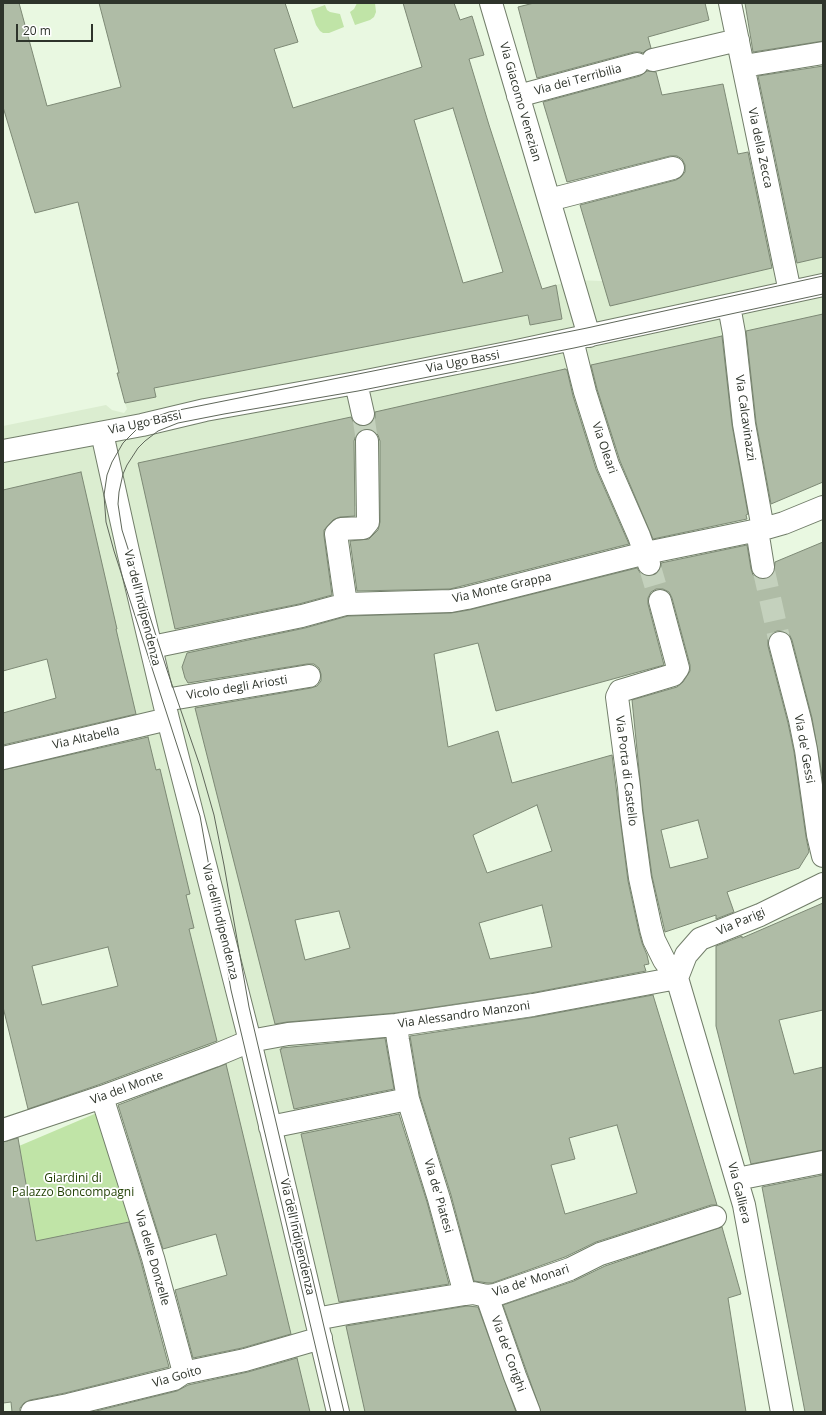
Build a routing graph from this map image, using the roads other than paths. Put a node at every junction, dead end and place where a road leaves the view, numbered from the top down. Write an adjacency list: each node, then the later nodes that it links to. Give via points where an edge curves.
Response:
1 (491, 3): 6 (street, Via Giacomo Venezian)
2 (730, 3): 3 (street, Via della Zecca)
3 (738, 40): 5 (street, Via della Zecca); 6 (street, Via dei Terribilia)
4 (823, 53): 5 (street)
5 (744, 66): 10 (street, Via della Zecca)
6 (518, 96): 8 (street, Via Giacomo Venezian)
7 (673, 168): 8 (street)
8 (549, 200): 12 (street, Via Giacomo Venezian)
9 (823, 285): 10 (street, Via Ugo Bassi)
10 (790, 292): 11 (street, Via Ugo Bassi)
11 (729, 306): 12 (street, Via Ugo Bassi); 19 (street, Via Calcavinazzi)
12 (581, 338): 13 (street, Via Ugo Bassi); 20 (street, Via Oleari, via 584,392 608,465)
13 (356, 383): 14 (street); 15 (street, Via Ugo Bassi, via 205,410)
14 (363, 414)
15 (102, 433): 17 (street, Via Ugo Bassi); 25 (street, Via dell'Indipendenza)
16 (367, 441): 23 (street, via 368,522 363,528 341,529 336,534)
17 (3, 451)
18 (823, 507): 19 (street, Via Monte Grappa)
19 (760, 530): 20 (street, Via Monte Grappa); 21 (street)
20 (647, 559): 23 (street, Via Monte Grappa, via 452,601)
21 (763, 567)
22 (660, 601): 31 (street, Via Porta di Castello, via 678,668 673,675 620,690 617,697 640,878 654,940)
23 (346, 604): 25 (street, Via Monte Grappa, via 302,616)
24 (780, 643): 29 (street, Via de' Gessi, via 803,737)
25 (152, 647): 27 (street, Via dell'Indipendenza)
26 (309, 676): 27 (street, Vicolo degli Ariosti)
27 (167, 709): 28 (street, Via Altabella); 33 (street, Via dell'Indipendenza)
28 (3, 758)
29 (823, 856)
30 (823, 884): 31 (street, Via Parigi, via 760,915 700,939 686,955)
31 (677, 978): 32 (street, Via Alessandro Manzoni, via 533,1005); 39 (street, Via Galliera)
32 (396, 1025): 33 (street, Via Alessandro Manzoni, via 288,1034); 35 (street, Via de' Piatesi)
33 (250, 1041): 34 (street, Via del Monte); 36 (street, Via dell'Indipendenza)
34 (102, 1097): 37 (street, Via del Monte); 44 (street, Via delle Donzelle, via 153,1258)
35 (408, 1099): 36 (street); 41 (street, Via de' Piatesi, via 440,1199)
36 (270, 1127): 43 (street, Via dell'Indipendenza)
37 (3, 1130)
38 (823, 1162): 39 (street)
39 (737, 1179): 48 (street, Via Galliera)
40 (716, 1217): 42 (street, Via de' Monari, via 600,1254 570,1269)
41 (465, 1294): 42 (street, Via de' Monari); 43 (street, Via de' Monari, via 348,1313)
42 (488, 1296): 47 (street, Via de' Corighi)
43 (318, 1329): 44 (street, Via Goito, via 245,1360); 46 (street, Via dell'Indipendenza)
44 (184, 1373): 45 (street, Via Goito, via 174,1379)
45 (32, 1412)
46 (338, 1412)
47 (529, 1412)
48 (782, 1412)

